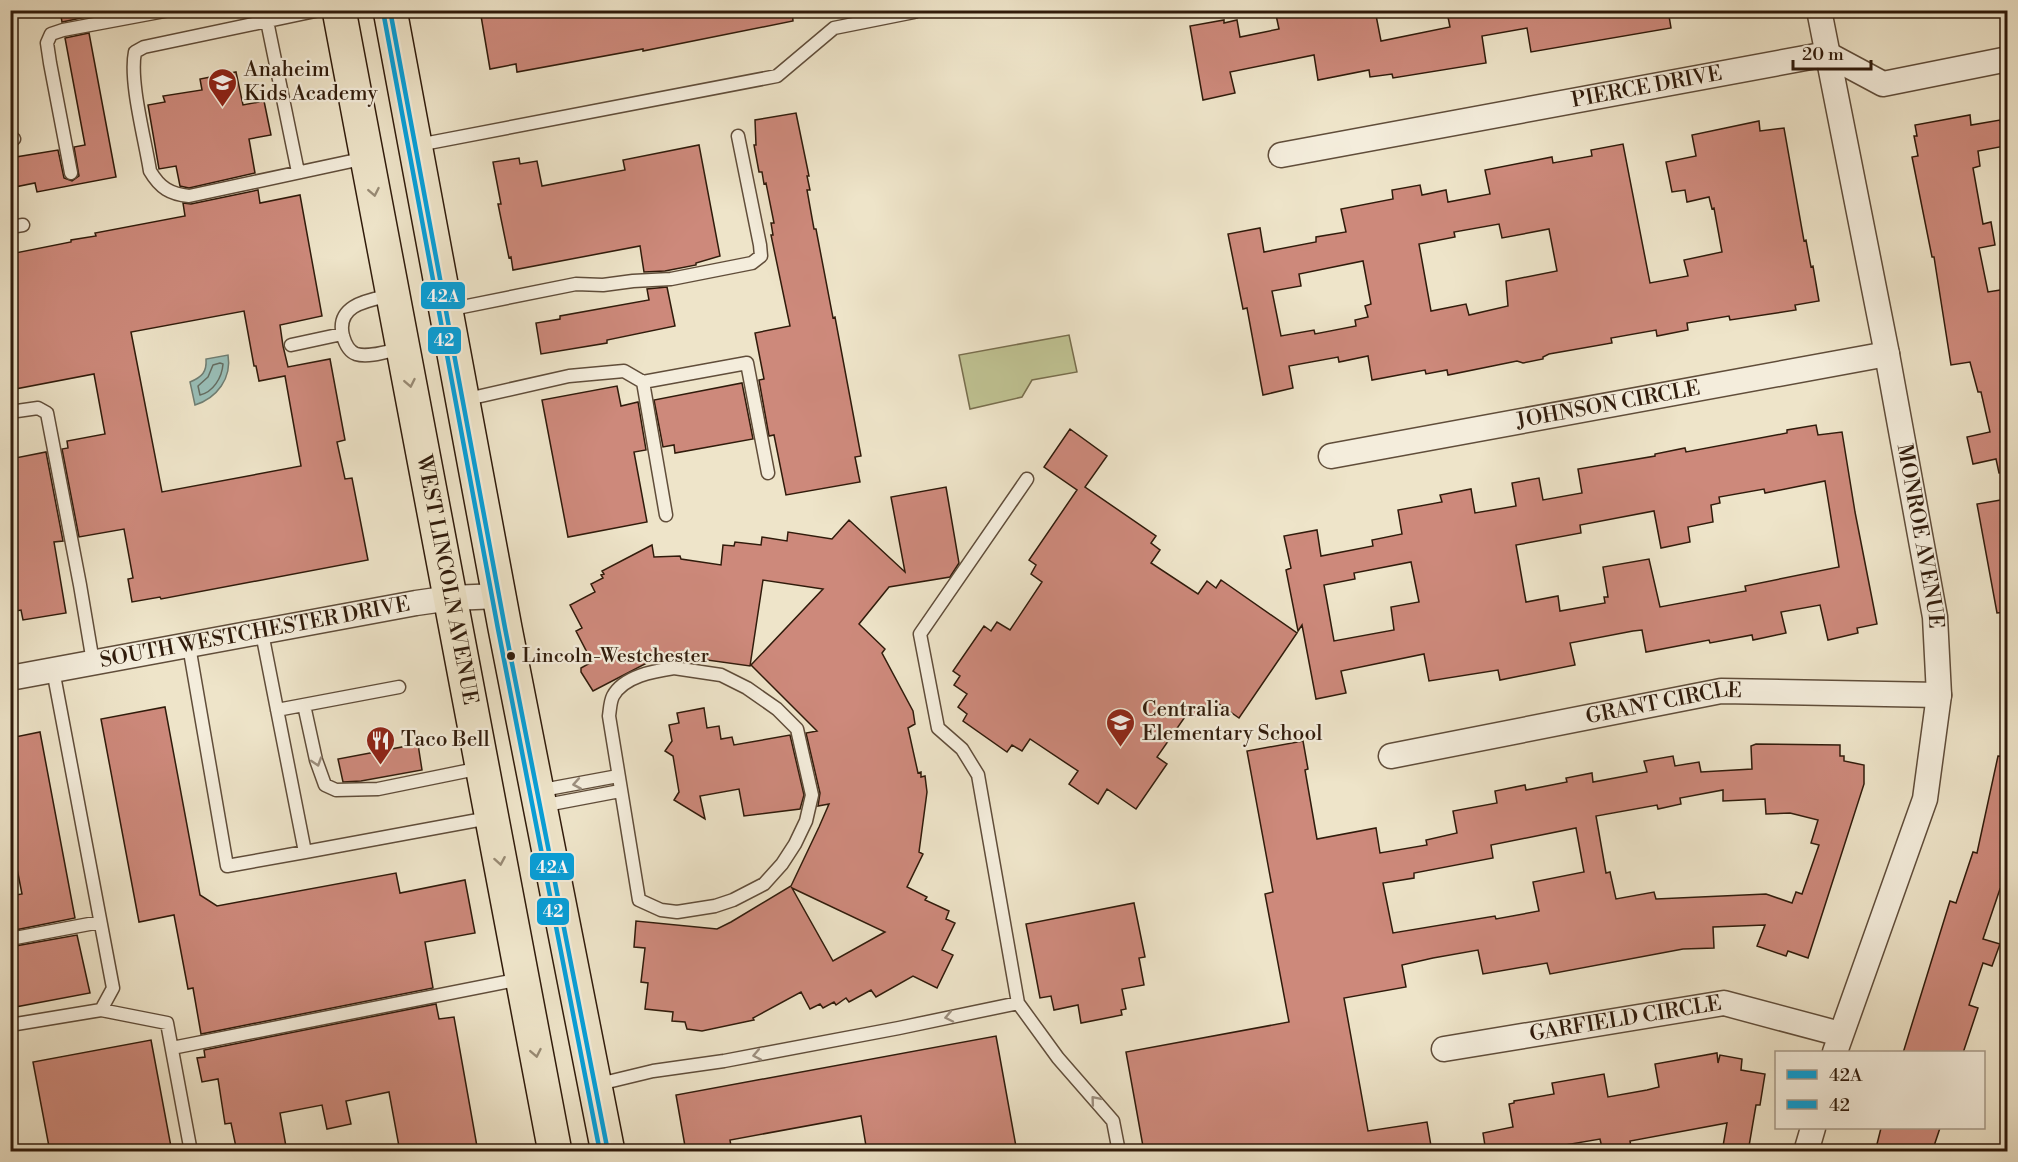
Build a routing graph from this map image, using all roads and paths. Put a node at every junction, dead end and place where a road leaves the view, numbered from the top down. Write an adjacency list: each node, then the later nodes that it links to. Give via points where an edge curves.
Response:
1 (170, 10): 15 (lane, via 51,34 50,63)
2 (320, 10): 7 (lane)
3 (339, 10): 13 (main road, WEST LINCOLN AVENUE)
4 (390, 10): 11 (main road)
5 (914, 10): 11 (lane, via 834,28 777,76)
6 (1820, 10): 8 (street, MONROE AVENUE)
7 (267, 21): 14 (lane); 14 (lane, via 135,52 134,80 150,171 173,194 189,196)
8 (1827, 54): 9 (street, via 1883,84); 12 (street, PIERCE DRIVE); 21 (street, MONROE AVENUE)
9 (2007, 59)
10 (738, 136): 17 (lane, via 760,245 761,256 752,263 671,279 576,285)
11 (415, 146): 17 (main road)
12 (1281, 156)
13 (367, 157): 14 (lane); 16 (main road, WEST LINCOLN AVENUE, one-way to 16)
14 (298, 172)
15 (70, 173)
16 (393, 295): 18 (lane, via 351,307 343,317); 20 (main road, WEST LINCOLN AVENUE)
17 (446, 310): 23 (main road)
18 (342, 334): 19 (lane); 20 (lane, via 350,351 359,354)
19 (291, 345)
20 (404, 348): 30 (main road, WEST LINCOLN AVENUE, one-way to 30)
21 (1887, 354): 25 (street, JOHNSON CIRCLE); 37 (street, MONROE AVENUE, via 1935,617)
22 (643, 381): 23 (lane, via 624,371 569,376); 26 (lane, via 747,363); 28 (lane)
23 (462, 400): 29 (main road)
24 (10, 412): 33 (lane, via 38,408 47,413)
25 (1330, 456)
26 (768, 474)
27 (1027, 479): 50 (lane, via 920,634 938,728 962,749 978,776)
28 (666, 515)
29 (499, 596): 30 (street, SOUTH WESTCHESTER DRIVE); 44 (main road)
30 (451, 597): 31 (street, SOUTH WESTCHESTER DRIVE); 41 (main road, WEST LINCOLN AVENUE)
31 (262, 633): 32 (street, SOUTH WESTCHESTER DRIVE); 39 (lane)
32 (189, 646): 33 (street, SOUTH WESTCHESTER DRIVE); 46 (lane, via 227,866)
33 (93, 662): 34 (street, SOUTH WESTCHESTER DRIVE)
34 (53, 670): 35 (street, SOUTH WESTCHESTER DRIVE); 47 (lane)
35 (10, 678)
36 (399, 687): 38 (lane)
37 (1939, 695): 40 (street, GRANT CIRCLE, via 1722,691); 53 (street, MONROE AVENUE, via 1925,799)
38 (304, 705): 39 (lane); 41 (lane, one-way to 41, via 325,785 336,790 378,789)
39 (277, 710): 46 (lane)
40 (1391, 756)
41 (483, 767): 45 (main road, WEST LINCOLN AVENUE)
42 (618, 776): 43 (lane); 43 (lane, via 609,716 613,697 624,685 650,672 692,669 722,675 747,688 797,729 812,795 795,844 764,884 715,906 677,912 639,900); 44 (lane, one-way to 44)
43 (620, 790): 44 (lane)
44 (538, 799): 56 (main road)
45 (492, 818): 46 (lane); 49 (main road, WEST LINCOLN AVENUE, one-way to 49)
46 (305, 852)
47 (100, 922): 48 (lane); 51 (lane, via 113,988)
48 (10, 939)
49 (522, 979): 54 (lane); 59 (main road, WEST LINCOLN AVENUE, one-way to 59)
50 (1018, 1003): 56 (lane, one-way to 56); 61 (lane, one-way to 50, via 1113,1121 1058,1058)
51 (101, 1010): 52 (lane); 54 (lane, via 167,1023)
52 (10, 1025)
53 (1837, 1043): 55 (street, GARFIELD CIRCLE, via 1724,1003)
54 (172, 1048): 58 (lane)
55 (1444, 1049)
56 (595, 1085): 60 (main road)
57 (1813, 1129): 62 (street)
58 (191, 1152)
59 (555, 1152)
60 (608, 1152)
61 (1119, 1152)
62 (1806, 1152)

